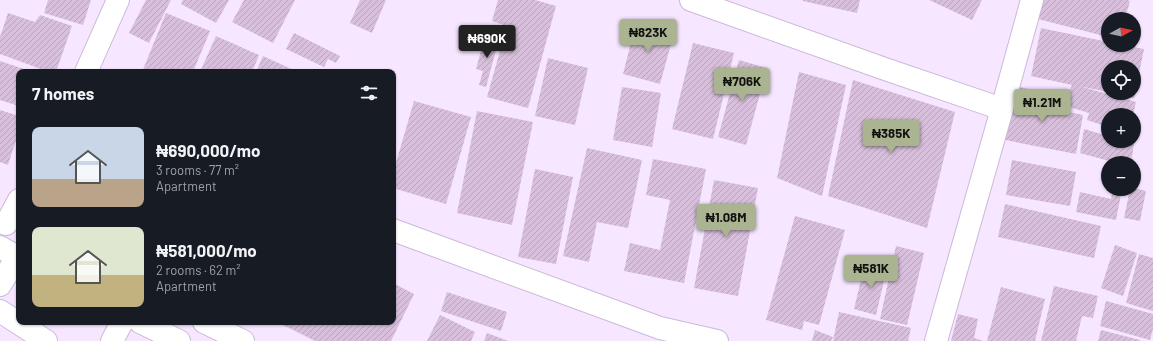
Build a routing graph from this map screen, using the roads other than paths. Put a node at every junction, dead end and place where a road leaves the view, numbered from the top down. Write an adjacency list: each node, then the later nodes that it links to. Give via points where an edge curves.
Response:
1 (118, 0): 4 (street)
2 (691, 0): 5 (street)
3 (1032, 0): 5 (street)
4 (87, 69)
5 (1002, 109): 22 (street)
6 (16, 207): 7 (street)
7 (8, 225)
8 (396, 231): 21 (street, via 660,328)
9 (12, 254): 10 (street)
10 (0, 285)
11 (0, 311): 12 (street)
12 (16, 321)
13 (21, 325): 17 (street)
14 (120, 325): 18 (street)
15 (146, 325): 19 (street)
16 (210, 325): 20 (street)
17 (46, 341)
18 (112, 341)
19 (179, 341)
20 (244, 341)
21 (717, 341)
22 (936, 341)

